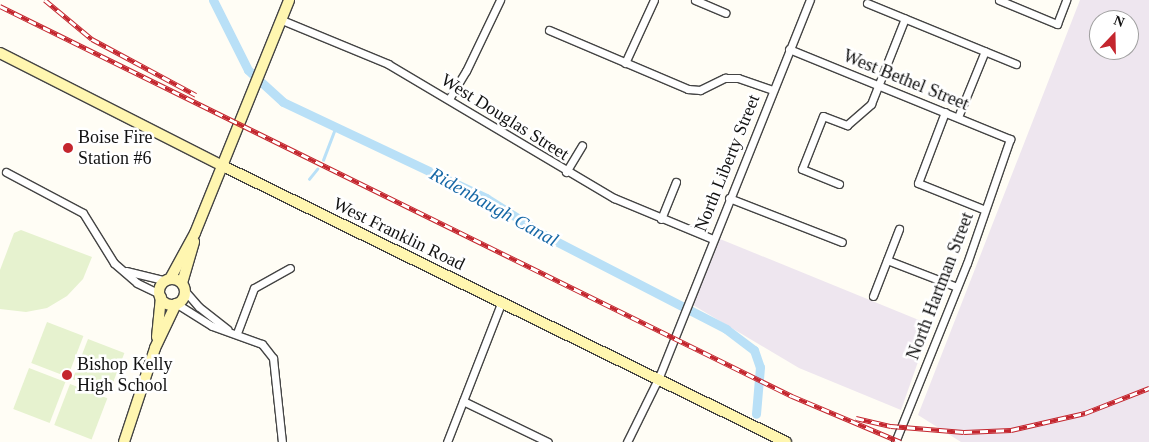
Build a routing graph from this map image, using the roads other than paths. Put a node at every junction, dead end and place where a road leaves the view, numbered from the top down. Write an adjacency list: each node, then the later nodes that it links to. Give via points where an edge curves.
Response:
1 (289, 0): 11 (main road)
2 (500, 0): 20 (street)
3 (654, 0): 16 (street)
4 (695, 0): 9 (street)
5 (810, 0): 13 (street, North Liberty Street)
6 (999, 0): 7 (street, via 1056,24)
7 (1066, 0)
8 (867, 3): 10 (street)
9 (725, 13)
10 (905, 18): 14 (street); 18 (street)
11 (282, 20): 20 (street, West Douglas Street, via 388,64); 25 (main road)
12 (549, 30): 16 (street)
13 (789, 49): 18 (street, West Bethel Street); 19 (street, North Liberty Street)
14 (985, 51): 17 (street); 22 (street)
15 (0, 53): 25 (main road, West Franklin Road)
16 (625, 63): 19 (street, via 688,90 700,90 725,78 738,78)
17 (1016, 64)
18 (879, 85): 21 (street, West Bethel Street); 29 (street, via 871,104 847,125 823,116 819,124 802,168)
19 (772, 90): 30 (street, North Liberty Street)
20 (449, 99): 27 (street, West Douglas Street)
21 (945, 112): 22 (street, West Bethel Street); 31 (street, via 918,182)
22 (958, 117): 23 (street, West Bethel Street)
23 (1010, 139): 31 (street, North Hartman Street)
24 (582, 145): 27 (street)
25 (223, 166): 34 (main road); 45 (main road, West Franklin Road)
26 (6, 172): 39 (street, via 83,213 114,262)
27 (566, 172): 32 (street, West Douglas Street)
28 (676, 182): 32 (street)
29 (839, 184)
30 (729, 198): 35 (street, North Liberty Street); 36 (street)
31 (985, 210): 42 (street, North Hartman Street)
32 (661, 219): 35 (street, West Douglas Street)
33 (899, 229): 37 (street)
34 (195, 233): 40 (main road); 41 (main road)
35 (713, 240): 49 (street, North Liberty Street)
36 (842, 242)
37 (887, 260): 42 (street); 44 (street)
38 (290, 268): 47 (street, via 254,288)
39 (125, 271): 40 (street); 43 (street)
40 (169, 280): 41 (main road); 43 (main road)
41 (183, 287): 46 (main road); 47 (street, via 199,307)
42 (957, 287): 57 (street, North Hartman Street)
43 (160, 295): 46 (main road, via 166,303); 48 (main road)
44 (873, 296)
45 (502, 301): 49 (main road, West Franklin Road); 50 (street)
46 (176, 304): 47 (street, via 212,326); 48 (main road)
47 (233, 332): 53 (street, via 262,344 273,358)
48 (155, 348): 52 (main road)
49 (658, 377): 51 (main road, West Franklin Road); 56 (street, North Liberty Street)
50 (463, 400): 54 (street); 55 (street)
51 (781, 440)
52 (124, 442)
53 (282, 442)
54 (447, 442)
55 (548, 442)
56 (626, 442)
57 (895, 442)

